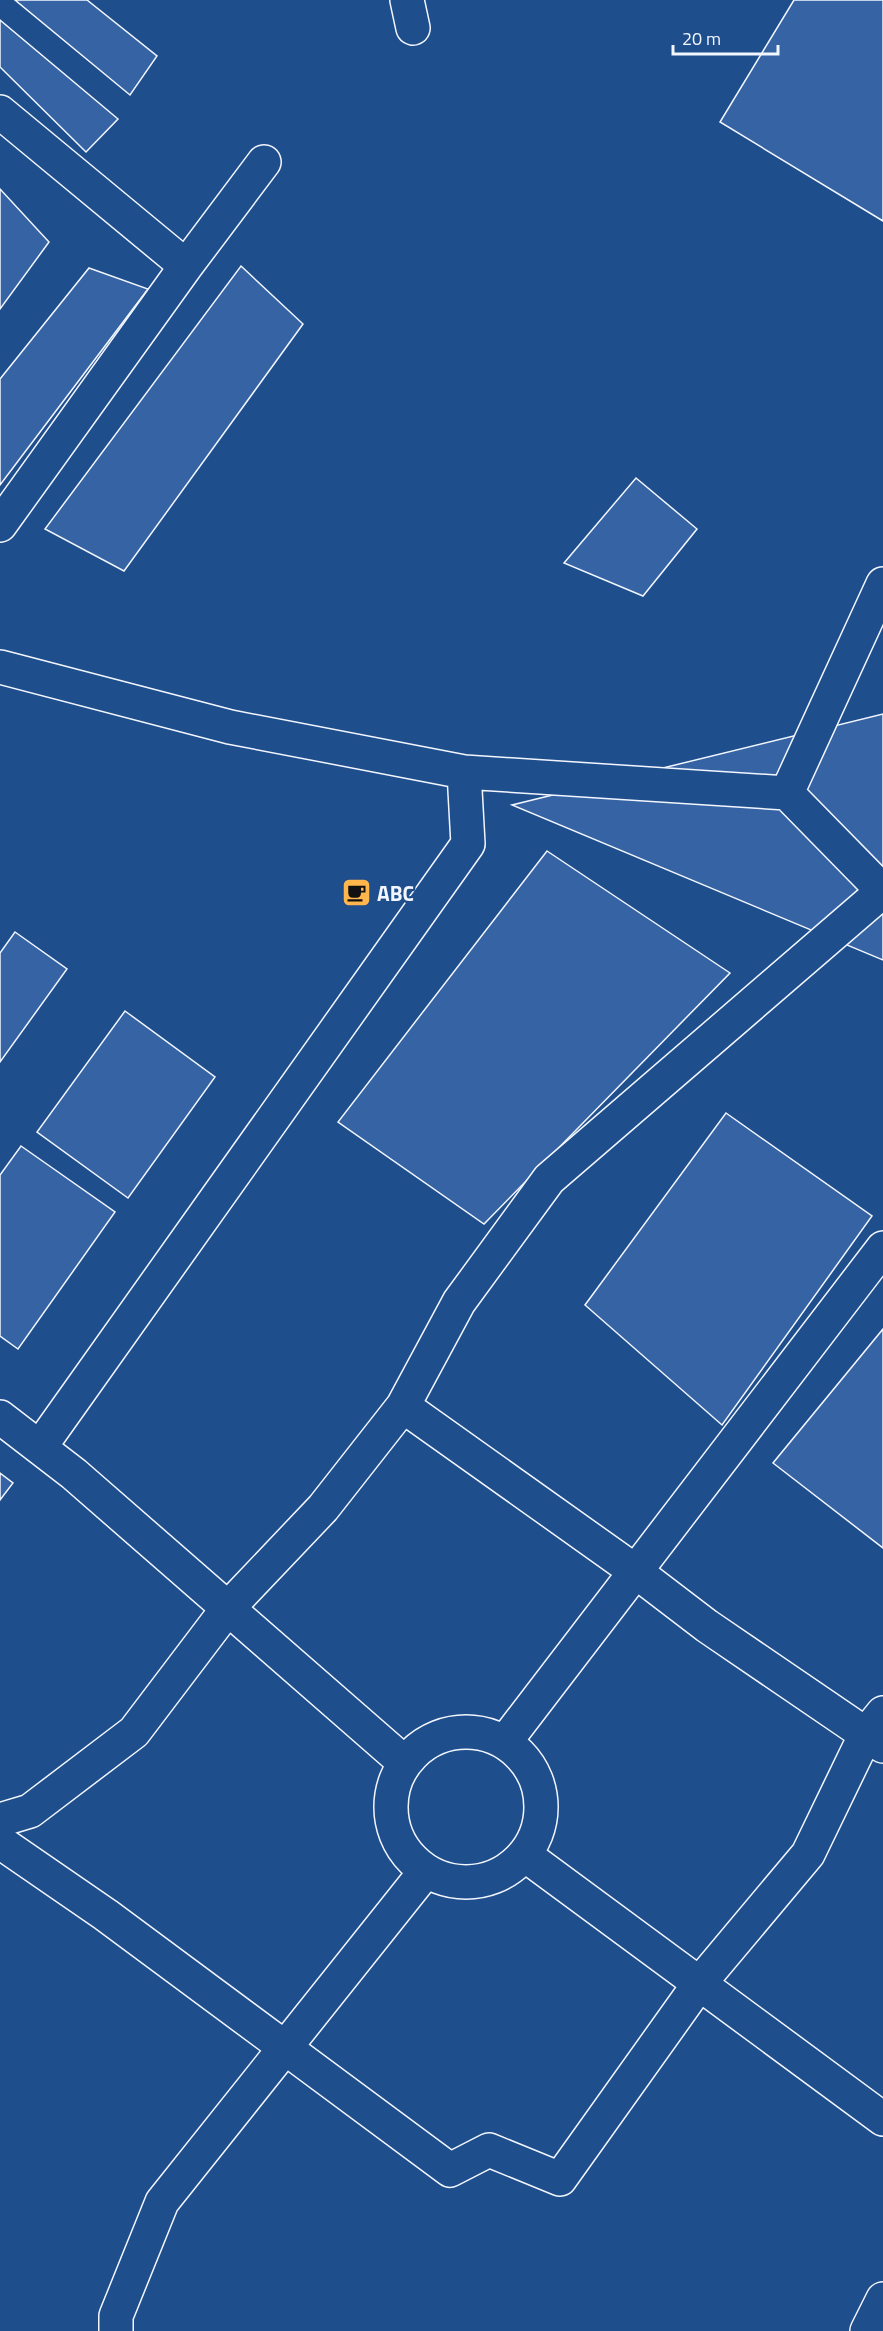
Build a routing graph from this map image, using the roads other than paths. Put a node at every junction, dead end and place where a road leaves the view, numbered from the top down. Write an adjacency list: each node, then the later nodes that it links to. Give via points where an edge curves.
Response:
1 (3, 123): 3 (street)
2 (264, 162): 3 (street)
3 (186, 266): 4 (street)
4 (0, 525)
5 (883, 584): 8 (street)
6 (0, 667): 7 (street, via 230,727)
7 (464, 772): 8 (street); 13 (street, via 468,844)
8 (787, 793): 9 (street)
9 (883, 891): 11 (street, via 549,1179 459,1302)
10 (883, 1248): 14 (street)
11 (403, 1406): 14 (street); 15 (street, via 323,1508)
12 (0, 1417): 13 (street)
13 (40, 1447): 15 (street)
14 (635, 1571): 16 (street, via 707,1626); 17 (street)
15 (228, 1608): 18 (street); 19 (street, via 134,1732 30,1811)
16 (877, 1731): 23 (street, via 808,1854)
17 (505, 1742): 18 (street, via 478,1732 451,1733 425,1743); 21 (street, via 529,1766 537,1781 542,1807 538,1833)
18 (405, 1763): 22 (street, via 392,1791 391,1822 403,1851)
19 (0, 1820)
20 (0, 1842): 24 (street)
21 (525, 1856): 22 (street, via 504,1874 478,1882 450,1882); 23 (street)
22 (425, 1872): 24 (street)
23 (699, 1984): 24 (street, via 560,2179 489,2150 450,2170); 25 (street)
24 (285, 2048): 27 (street, via 162,2202 116,2316)
25 (883, 2119)
26 (883, 2298): 28 (street)
27 (117, 2331)
28 (867, 2331)

